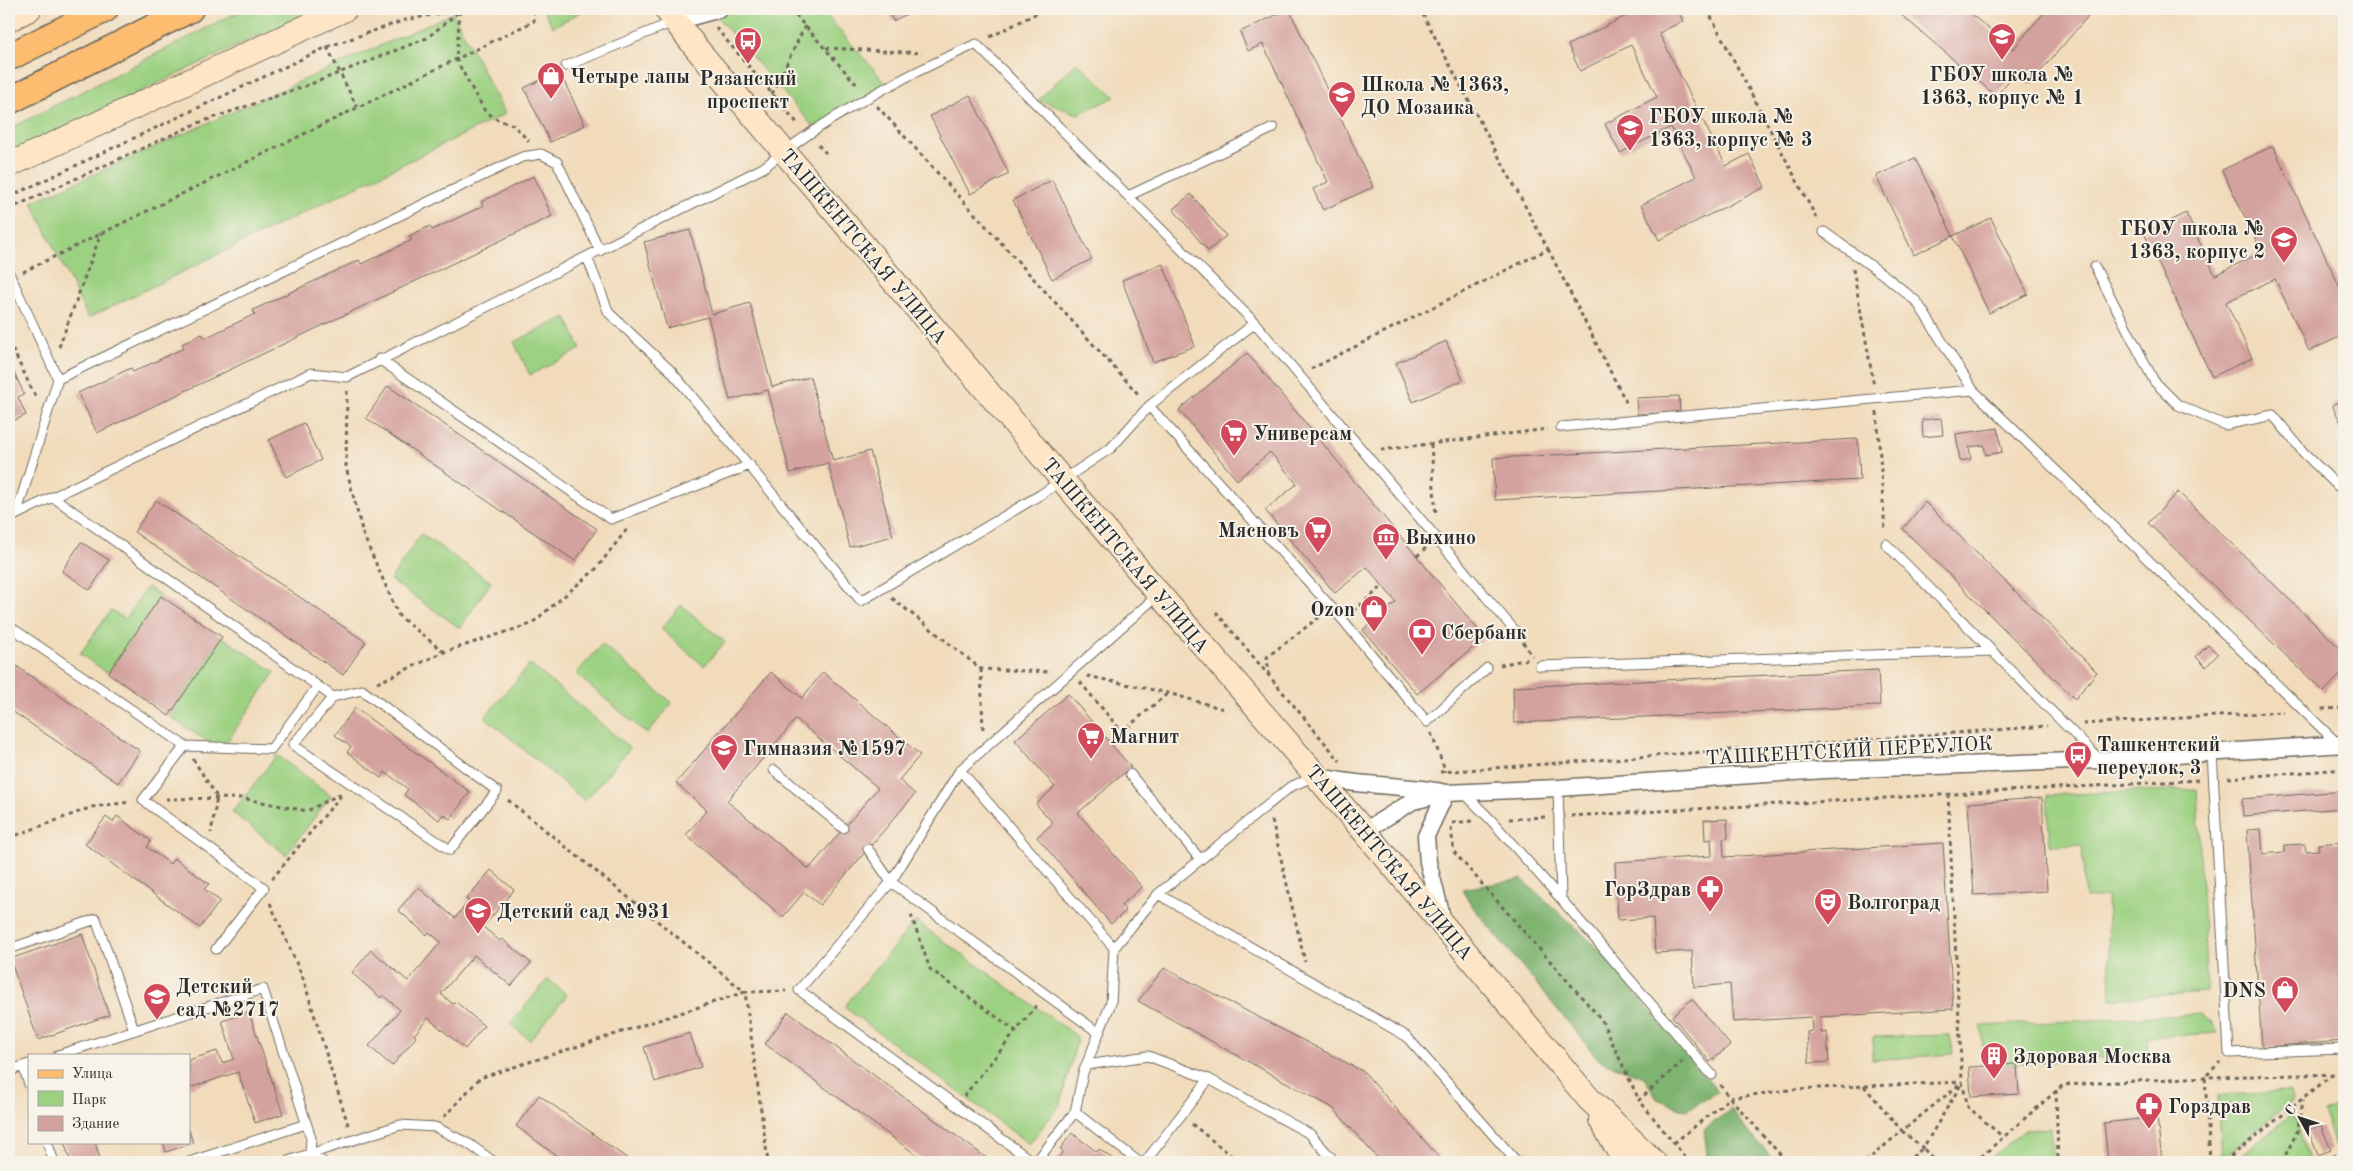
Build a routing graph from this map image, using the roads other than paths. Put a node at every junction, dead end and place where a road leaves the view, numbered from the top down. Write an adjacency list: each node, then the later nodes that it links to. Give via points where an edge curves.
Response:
1 (105, 9): 6 (main road)
2 (190, 9): 8 (main road)
3 (345, 9): 11 (main road)
4 (713, 11): 5 (street)
5 (671, 15): 7 (lane); 10 (main road, ТАШКЕНТСКАЯ УЛИЦА)
6 (9, 57)
7 (566, 66)
8 (9, 101)
9 (1273, 128): 12 (lane)
10 (784, 151): 12 (lane, via 868,96 976,44); 14 (lane, via 763,168); 25 (main road, ТАШКЕНТСКАЯ УЛИЦА)
11 (9, 165)
12 (1128, 196): 18 (lane)
13 (1824, 232): 21 (lane, via 1917,302)
14 (600, 250): 15 (lane); 20 (lane, via 557,162 541,154 522,157)
15 (587, 257): 19 (lane); 24 (lane, via 609,313 671,371)
16 (2096, 267): 26 (lane, via 2154,381 2178,405 2225,425 2273,415 2304,453)
17 (10, 275): 20 (lane)
18 (1255, 323): 22 (lane); 33 (lane)
19 (379, 359): 24 (lane, via 611,519); 27 (lane, via 347,377 312,373)
20 (58, 379): 29 (lane)
21 (1973, 390): 23 (lane); 39 (lane, via 2303,711)
22 (1150, 406): 25 (lane, via 1111,448); 36 (lane, via 1343,620 1427,722)
23 (1561, 427)
24 (750, 465): 25 (lane, via 861,601)
25 (1062, 480): 31 (main road, ТАШКЕНТСКАЯ УЛИЦА)
26 (2344, 492)
27 (53, 497): 29 (lane); 37 (lane)
28 (9, 500): 29 (lane)
29 (12, 517)
30 (1886, 544): 34 (lane)
31 (1159, 594): 44 (lane); 46 (main road, ТАШКЕНТСКАЯ УЛИЦА)
32 (9, 626): 40 (lane)
33 (1515, 631)
34 (1991, 651): 35 (lane); 42 (lane)
35 (1540, 666)
36 (1487, 668)
37 (318, 686): 38 (lane); 40 (lane, via 271,749)
38 (333, 697): 38 (lane, via 293,745 450,850 498,791 362,690)
39 (2341, 744): 41 (street, ТАШКЕНТСКИЙ ПЕРЕУЛОК)
40 (185, 746): 60 (lane, via 143,800 264,888)
41 (2212, 753): 42 (street, ТАШКЕНТСКИЙ ПЕРЕУЛОК); 63 (lane, via 2229,1053)
42 (2100, 760): 47 (street, ТАШКЕНТСКИЙ ПЕРЕУЛОК, via 1825,770)
43 (774, 770): 50 (lane)
44 (960, 770): 54 (lane); 58 (lane)
45 (1130, 774): 53 (lane)
46 (1317, 776): 48 (street, via 1346,783 1409,786); 51 (main road, ТАШКЕНТСКАЯ УЛИЦА); 53 (lane, via 1290,787)
47 (1558, 788): 49 (street, ТАШКЕНТСКИЙ ПЕРЕУЛОК); 56 (lane)
48 (1446, 792): 49 (street, ТАШКЕНТСКИЙ ПЕРЕУЛОК); 51 (street, ТАШКЕНТСКИЙ ПЕРЕУЛОК, via 1413,801); 57 (street, via 1426,836 1428,862)
49 (1464, 793): 56 (lane)
50 (843, 828)
51 (1364, 831): 57 (main road, ТАШКЕНТСКАЯ УЛИЦА)
52 (868, 850): 54 (lane)
53 (1200, 859): 55 (lane)
54 (892, 882): 62 (lane); 81 (lane, via 799,990)
55 (1158, 894): 58 (lane); 85 (lane, via 1406,1036)
56 (1561, 898): 68 (lane)
57 (1445, 928): 71 (main road, ТАШКЕНТСКАЯ УЛИЦА)
58 (1114, 948): 62 (lane, via 1111,1003)
59 (9, 949): 61 (lane, via 96,919)
60 (216, 949)
61 (134, 1030): 64 (lane); 73 (lane, via 263,988)
62 (1099, 1033): 66 (lane)
63 (2344, 1049)
64 (61, 1054)
65 (26, 1065): 67 (lane); 69 (lane)
66 (1086, 1065): 70 (lane, via 1148,1056); 72 (lane)
67 (9, 1071)
68 (1712, 1075)
69 (28, 1078)
70 (1209, 1079): 83 (lane); 84 (lane, via 1310,1134)
71 (1589, 1099): 86 (main road, ТАШКЕНТСКАЯ УЛИЦА); 87 (main road, ТАШКЕНТСКАЯ УЛИЦА)
72 (1075, 1112): 81 (lane); 82 (lane)
73 (306, 1124): 75 (lane, via 311,1138); 77 (lane)
74 (48, 1144): 76 (lane)
75 (310, 1153): 78 (lane); 79 (lane); 80 (lane, via 400,1125 435,1127 469,1144)
76 (54, 1162)
77 (189, 1162)
78 (285, 1162)
79 (323, 1162)
80 (494, 1162)
81 (1034, 1162)
82 (1139, 1162)
83 (1145, 1162)
84 (1335, 1162)
85 (1517, 1162)
86 (1624, 1162)
87 (1654, 1162)

